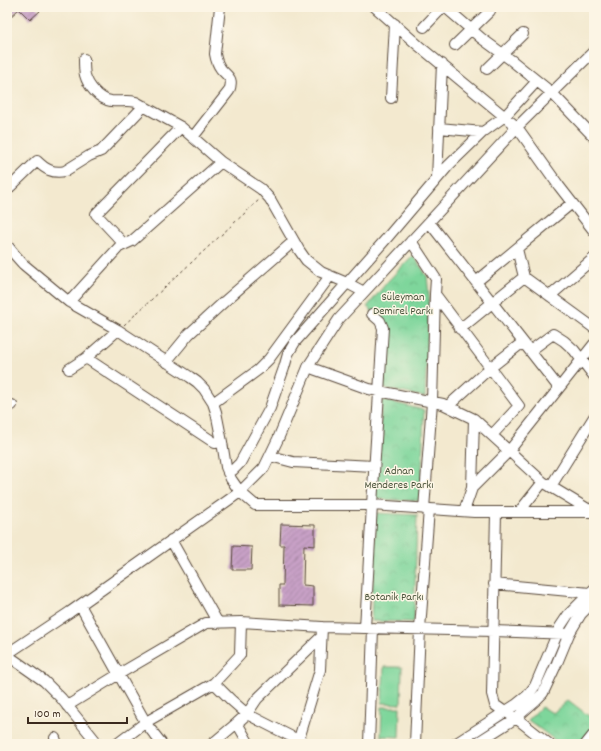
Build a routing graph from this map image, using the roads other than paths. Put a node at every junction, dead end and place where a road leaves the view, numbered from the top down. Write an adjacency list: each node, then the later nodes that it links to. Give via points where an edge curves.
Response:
1 (220, 7): 24 (street, via 215,54 220,68 231,84 229,91)
2 (376, 7): 5 (street)
3 (444, 7): 6 (street); 7 (street)
4 (490, 11): 7 (street)
5 (395, 24): 13 (street); 17 (street)
6 (424, 27)
7 (471, 30): 9 (street); 11 (street)
8 (523, 34): 11 (street)
9 (455, 45)
10 (594, 51): 16 (street)
11 (502, 54): 14 (street); 15 (street)
12 (84, 59): 18 (street, via 85,75 101,97 110,101 131,100)
13 (442, 64): 19 (street); 22 (street)
14 (487, 68)
15 (536, 81): 16 (street); 19 (street)
16 (552, 93): 21 (street); 25 (street)
17 (391, 98)
18 (144, 106): 20 (street); 28 (street, via 101,151 65,171 51,171 37,161)
19 (505, 116): 21 (street); 23 (street)
20 (181, 127): 24 (street); 34 (street, via 96,214)
21 (517, 127): 29 (street); 30 (street)
22 (439, 128): 23 (street); 27 (street)
23 (483, 132): 27 (street)
24 (193, 137): 26 (street)
25 (594, 137)
26 (221, 162): 32 (street, via 266,194); 34 (street, via 132,242)
27 (437, 178): 40 (street)
28 (7, 190)
29 (572, 204): 31 (street); 36 (street)
30 (429, 222): 33 (street); 41 (street)
31 (594, 231)
32 (294, 241): 38 (street, via 311,265); 57 (street, via 189,334)
33 (411, 241): 42 (street); 43 (street, via 436,279)
34 (124, 244): 45 (street)
35 (7, 245): 45 (street, via 23,264)
36 (517, 249): 39 (street); 41 (street)
37 (594, 258): 44 (street)
38 (330, 276): 40 (street); 55 (street)
39 (524, 277): 44 (street); 46 (street)
40 (347, 282): 42 (street); 59 (street, via 295,342)
41 (476, 282): 46 (street)
42 (364, 292): 58 (street, via 339,319)
43 (435, 294): 48 (street); 65 (street)
44 (550, 296): 49 (street)
45 (69, 302): 50 (street)
46 (492, 303): 48 (street); 51 (street)
47 (372, 314): 64 (street, via 383,328)
48 (460, 328): 60 (street)
49 (594, 328)
50 (118, 330): 54 (street); 57 (street)
51 (523, 342): 53 (street); 60 (street)
52 (594, 344): 56 (street)
53 (530, 351): 56 (street, via 553,334 574,350); 63 (street)
54 (86, 358): 61 (street); 71 (street, via 216,443)
55 (269, 359): 59 (street); 66 (street)
56 (581, 360): 62 (street); 63 (street)
57 (166, 362): 66 (street, via 197,382)
58 (308, 367): 64 (street); 73 (street)
59 (284, 368): 75 (street, via 270,408 240,463)
60 (490, 368): 67 (street); 70 (street, via 519,406)
61 (69, 369)
62 (594, 376)
63 (559, 388): 72 (street)
64 (379, 391): 65 (street); 74 (street)
65 (432, 402): 67 (street); 80 (street)
66 (213, 403): 71 (street)
67 (448, 406): 69 (street)
68 (594, 417): 76 (street)
69 (474, 418): 70 (street); 77 (street)
70 (492, 435): 72 (street)
71 (222, 442): 75 (street)
72 (509, 451): 76 (street); 77 (street)
73 (270, 456): 74 (street, via 293,462); 78 (street, via 264,468)
74 (374, 466): 79 (street)
75 (228, 473): 78 (street)
76 (547, 484): 81 (street); 84 (street)
77 (472, 488): 82 (street)
78 (240, 492): 79 (street, via 256,505); 85 (street)
79 (372, 505): 80 (street); 91 (street)
80 (427, 509): 82 (street); 92 (street)
81 (593, 511): 84 (street)
82 (464, 512): 83 (street)
83 (496, 512): 84 (street); 86 (street)
84 (519, 512)
85 (171, 540): 88 (street); 89 (street)
86 (494, 584): 87 (street); 93 (street)
87 (593, 595): 95 (street, via 568,615); 96 (street)
88 (80, 605): 97 (street); 98 (street)
89 (218, 622): 90 (street); 98 (street, via 206,623)
90 (241, 622): 94 (street); 99 (street, via 240,655)
91 (369, 628): 92 (street); 94 (street); 113 (street)
92 (420, 629): 93 (street); 114 (street)
93 (493, 631): 95 (street); 101 (street, via 492,694 495,704)
94 (322, 632): 102 (street, via 257,699); 107 (street, via 320,670)
95 (557, 634): 96 (street); 101 (street, via 535,686 527,696)
96 (569, 634): 103 (street, via 543,693)
97 (7, 654): 100 (street, via 44,681)
98 (119, 674): 100 (street); 104 (street)
99 (214, 682): 102 (street); 104 (street)
100 (67, 706): 108 (street)
101 (504, 711): 103 (street); 115 (street)
102 (247, 714): 105 (street); 107 (street, via 294,738)
103 (516, 718): 116 (street); 117 (street)
104 (146, 722): 109 (street); 110 (street)
105 (237, 723): 111 (street); 112 (street)
106 (594, 734): 118 (street)
107 (298, 743)
108 (98, 744)
109 (117, 744)
110 (162, 744)
111 (212, 744)
112 (249, 744)
113 (369, 744)
114 (415, 744)
115 (455, 744)
116 (475, 744)
117 (550, 744)
118 (586, 744)

